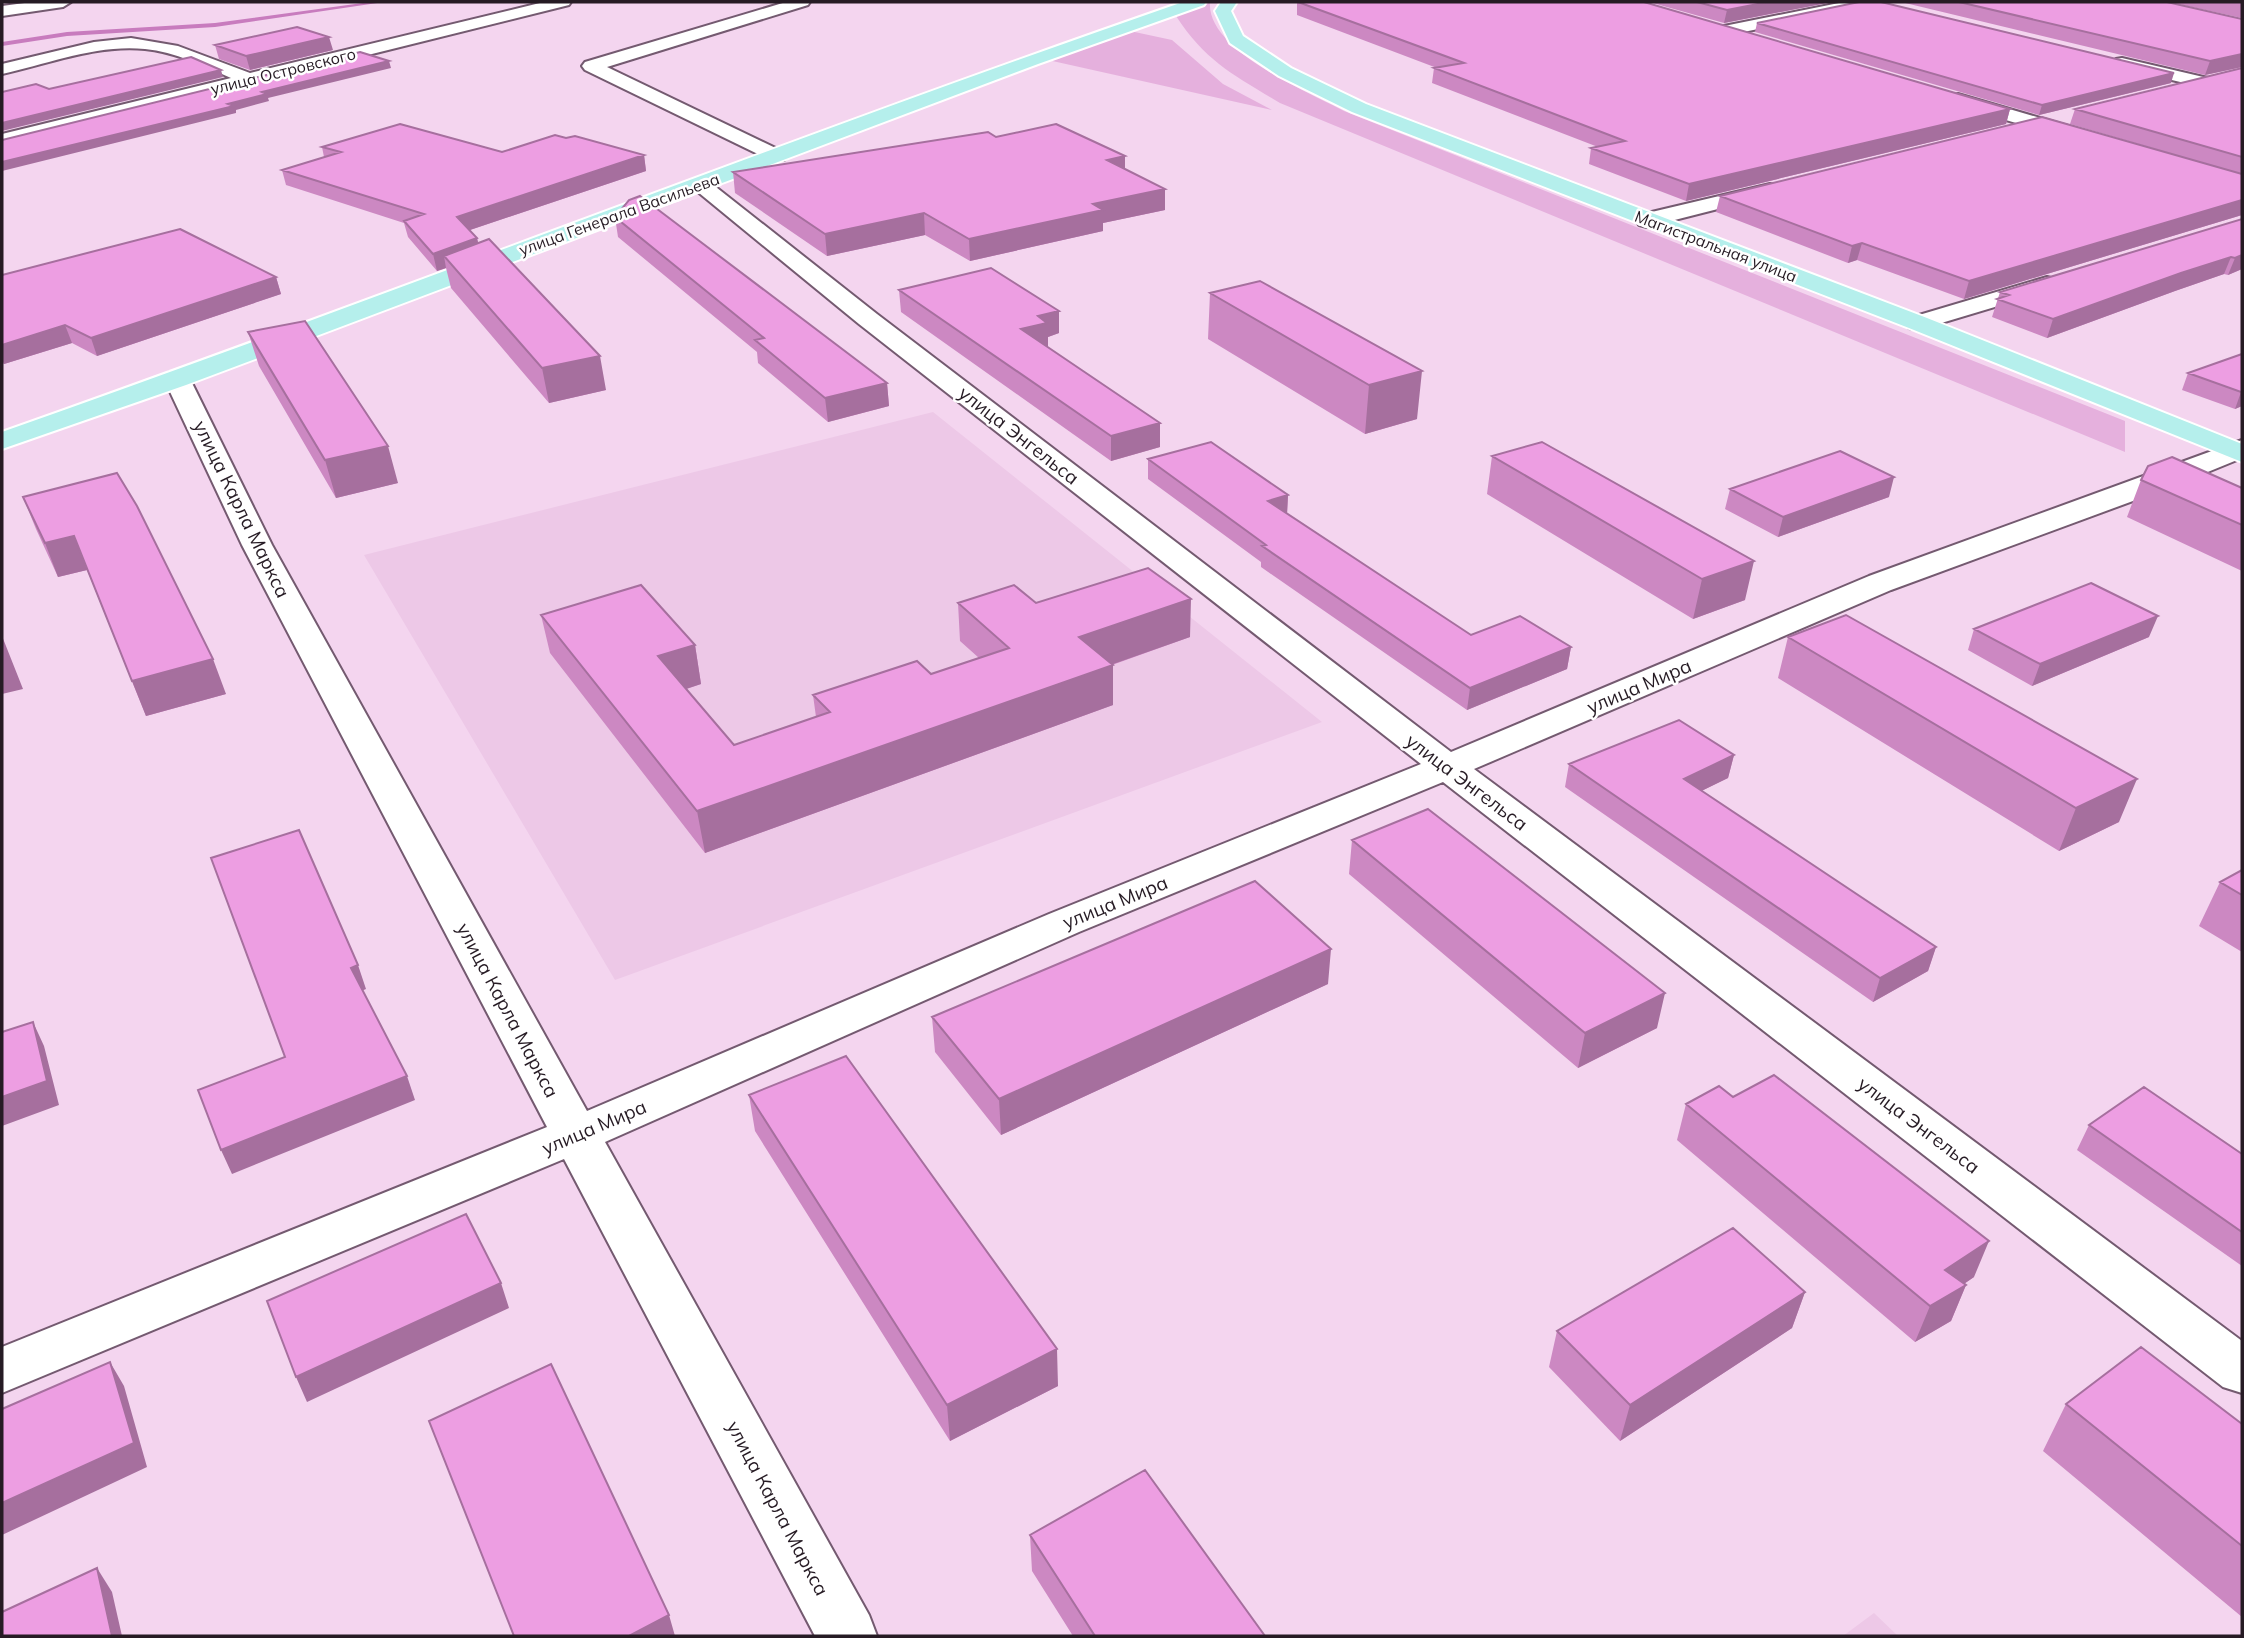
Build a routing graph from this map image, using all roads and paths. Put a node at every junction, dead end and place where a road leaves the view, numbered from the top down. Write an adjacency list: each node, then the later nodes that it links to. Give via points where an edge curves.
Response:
1 (62, 2): 7 (street)
2 (564, 2): 12 (street, улица Островского)
3 (802, 2): 21 (street, via 591,66)
4 (1198, 2): 21 (main road, улица Генерала Васильева)
5 (1229, 2): 24 (main road, Магистральная улица, via 1223,11 1236,40 1285,72 1359,108)
6 (1866, 2): 8 (street, via 1718,29)
7 (2, 11)
8 (1764, 42)
9 (2099, 57): 13 (street)
10 (2, 69): 12 (street, via 143,43 191,54)
11 (2230, 77): 13 (street)
12 (248, 79): 19 (street, улица Островского)
13 (2206, 83): 15 (street)
14 (1936, 93): 17 (street)
15 (2168, 93)
16 (2080, 115): 17 (street)
17 (2043, 125): 18 (street); 20 (street)
18 (2003, 134)
19 (2, 140)
20 (2096, 141)
21 (777, 156): 22 (main road, улица Генерала Васильева)
22 (700, 184): 27 (main road, улица Генерала Васильева); 30 (street, улица Энгельса)
23 (1792, 185): 24 (street)
24 (1647, 220): 26 (main road, Магистральная улица)
25 (2074, 276): 26 (street)
26 (1918, 323): 29 (main road, Магистральная улица)
27 (177, 379): 28 (main road, улица Генерала Васильева); 31 (street, улица Карла Маркса, via 257,545)
28 (2, 441)
29 (2240, 451): 30 (street, улица Мира, via 1880,583)
30 (1447, 767): 31 (street, улица Мира, via 1064,923); 33 (street, улица Энгельса)
31 (576, 1135): 32 (street, улица Мира); 34 (street, улица Карла Маркса)
32 (2, 1371)
33 (2242, 1371)
34 (847, 1636)

